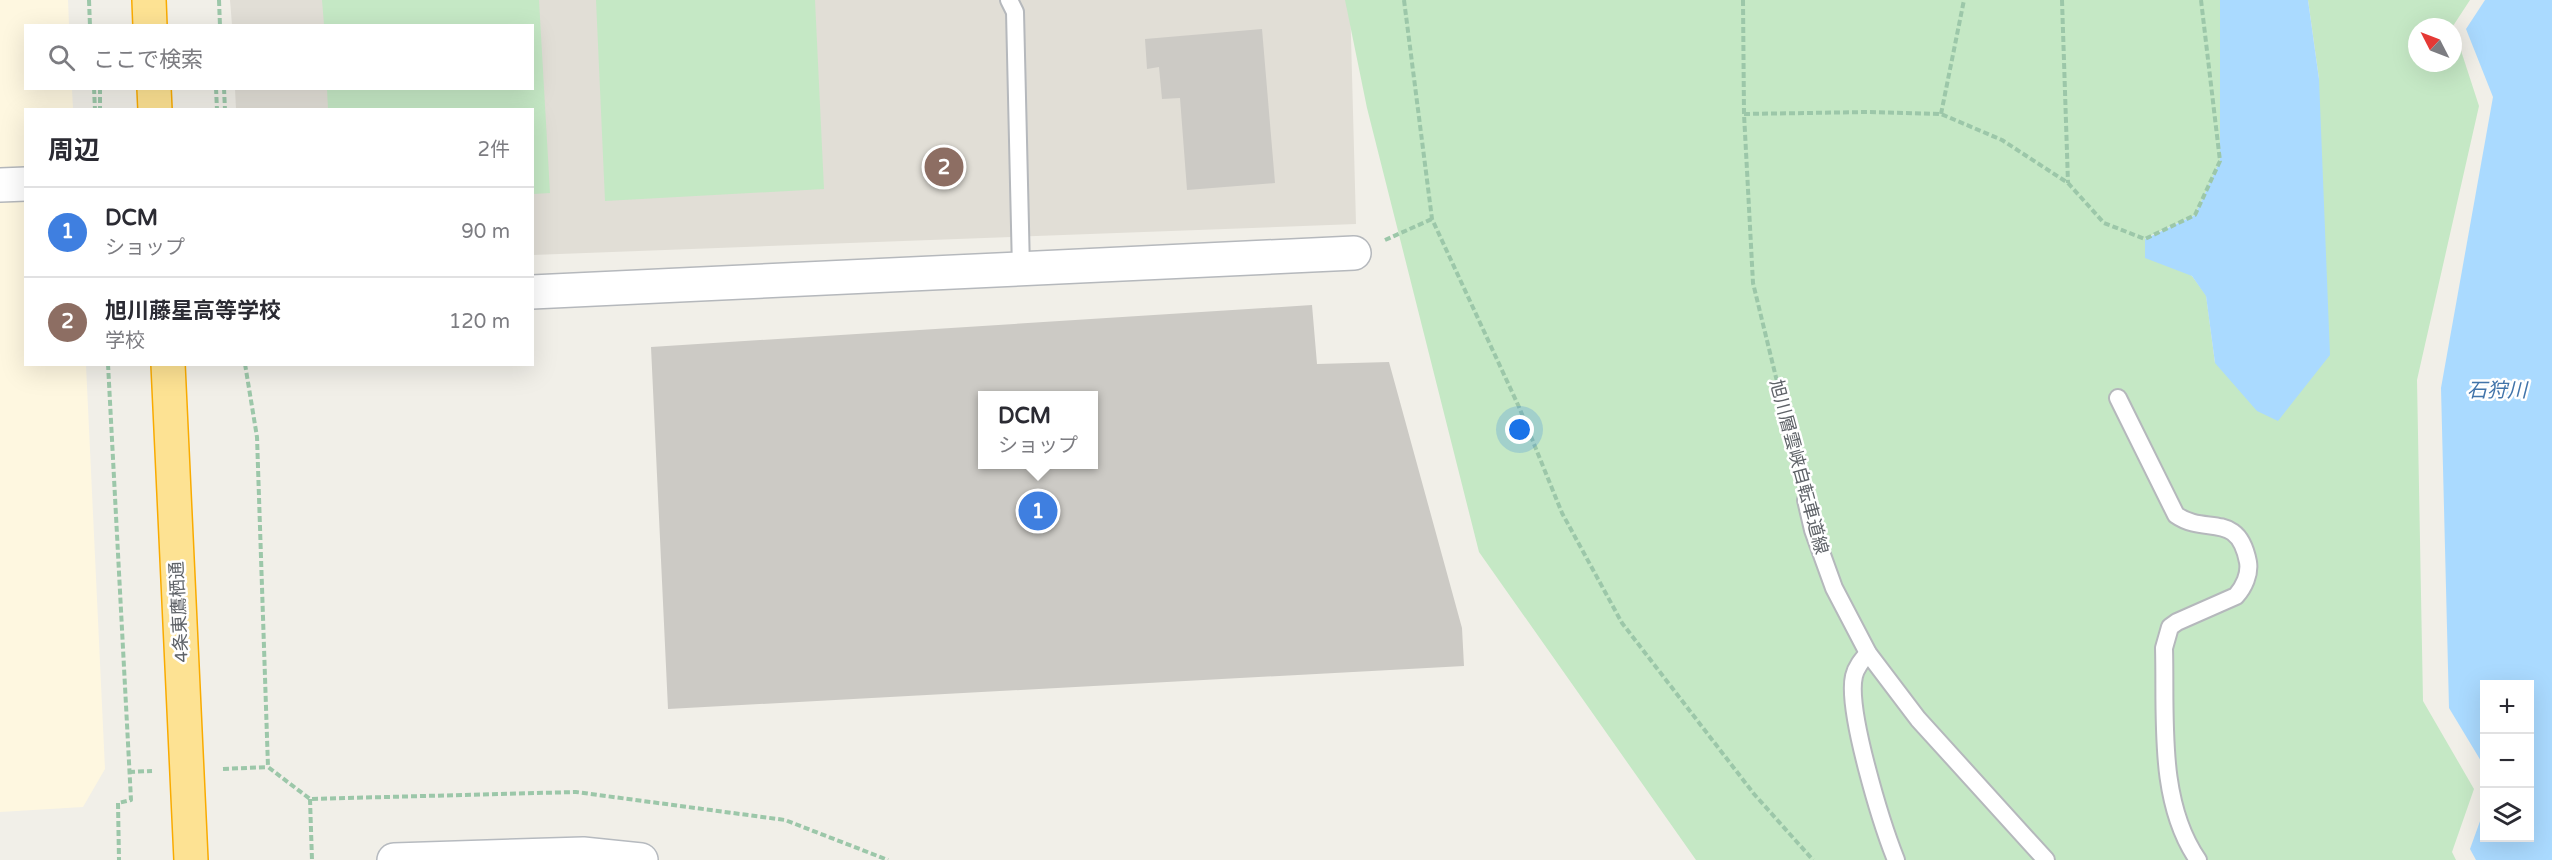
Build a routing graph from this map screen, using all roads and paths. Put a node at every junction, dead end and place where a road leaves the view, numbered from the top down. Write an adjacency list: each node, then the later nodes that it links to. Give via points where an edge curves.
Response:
1 (89, 0): 10 (path)
2 (149, 0): 11 (highway)
3 (219, 0): 12 (path)
4 (1009, 0): 30 (lane, via 1015,12)
5 (1404, 0): 28 (path)
6 (1743, 0): 23 (path, 旭川層雲峡自転車道線)
7 (1964, 0): 24 (path)
8 (2062, 0): 25 (path)
9 (2201, 0): 25 (path, via 2220,161 2195,215 2145,238 2104,223)
10 (90, 24)
11 (150, 24)
12 (220, 24)
13 (94, 90): 18 (path)
14 (100, 90): 19 (path)
15 (154, 90): 20 (highway)
16 (216, 90): 21 (path)
17 (224, 90): 22 (path)
18 (95, 108)
19 (100, 108)
20 (155, 108)
21 (217, 108)
22 (225, 108)
23 (1744, 114): 24 (path); 36 (path, 旭川層雲峡自転車道線, via 1753,283)
24 (1941, 114): 25 (path, via 2002,140)
25 (2068, 183)
26 (24, 184): 27 (street)
27 (0, 185)
28 (1432, 219): 29 (path); 45 (path, via 1519,407 1562,513 1622,623 1754,794)
29 (1354, 253): 30 (street)
30 (1021, 269): 31 (street)
31 (534, 292)
32 (108, 366): 39 (path, via 131,800 118,803)
33 (168, 366): 40 (highway, 4条東鷹栖通)
34 (245, 366): 38 (path, via 257,437 268,767)
35 (2118, 398): 48 (lane, via 2176,515 2194,524 2229,528 2239,537 2249,565 2243,589 2236,596 2170,627 2164,648 2173,806)
36 (1806, 500): 37 (lane, 旭川層雲峡自転車道線, via 1833,588)
37 (1868, 653): 46 (lane, via 1854,676 1854,714); 47 (lane, 旭川層雲峡自転車道線, via 1918,719)
38 (310, 799): 41 (path); 44 (path, via 576,792 785,820)
39 (119, 860)
40 (191, 860)
41 (312, 860)
42 (394, 860): 43 (street, via 583,854)
43 (641, 860)
44 (888, 860)
45 (1813, 860)
46 (1896, 860)
47 (2046, 860)
48 (2198, 860)

